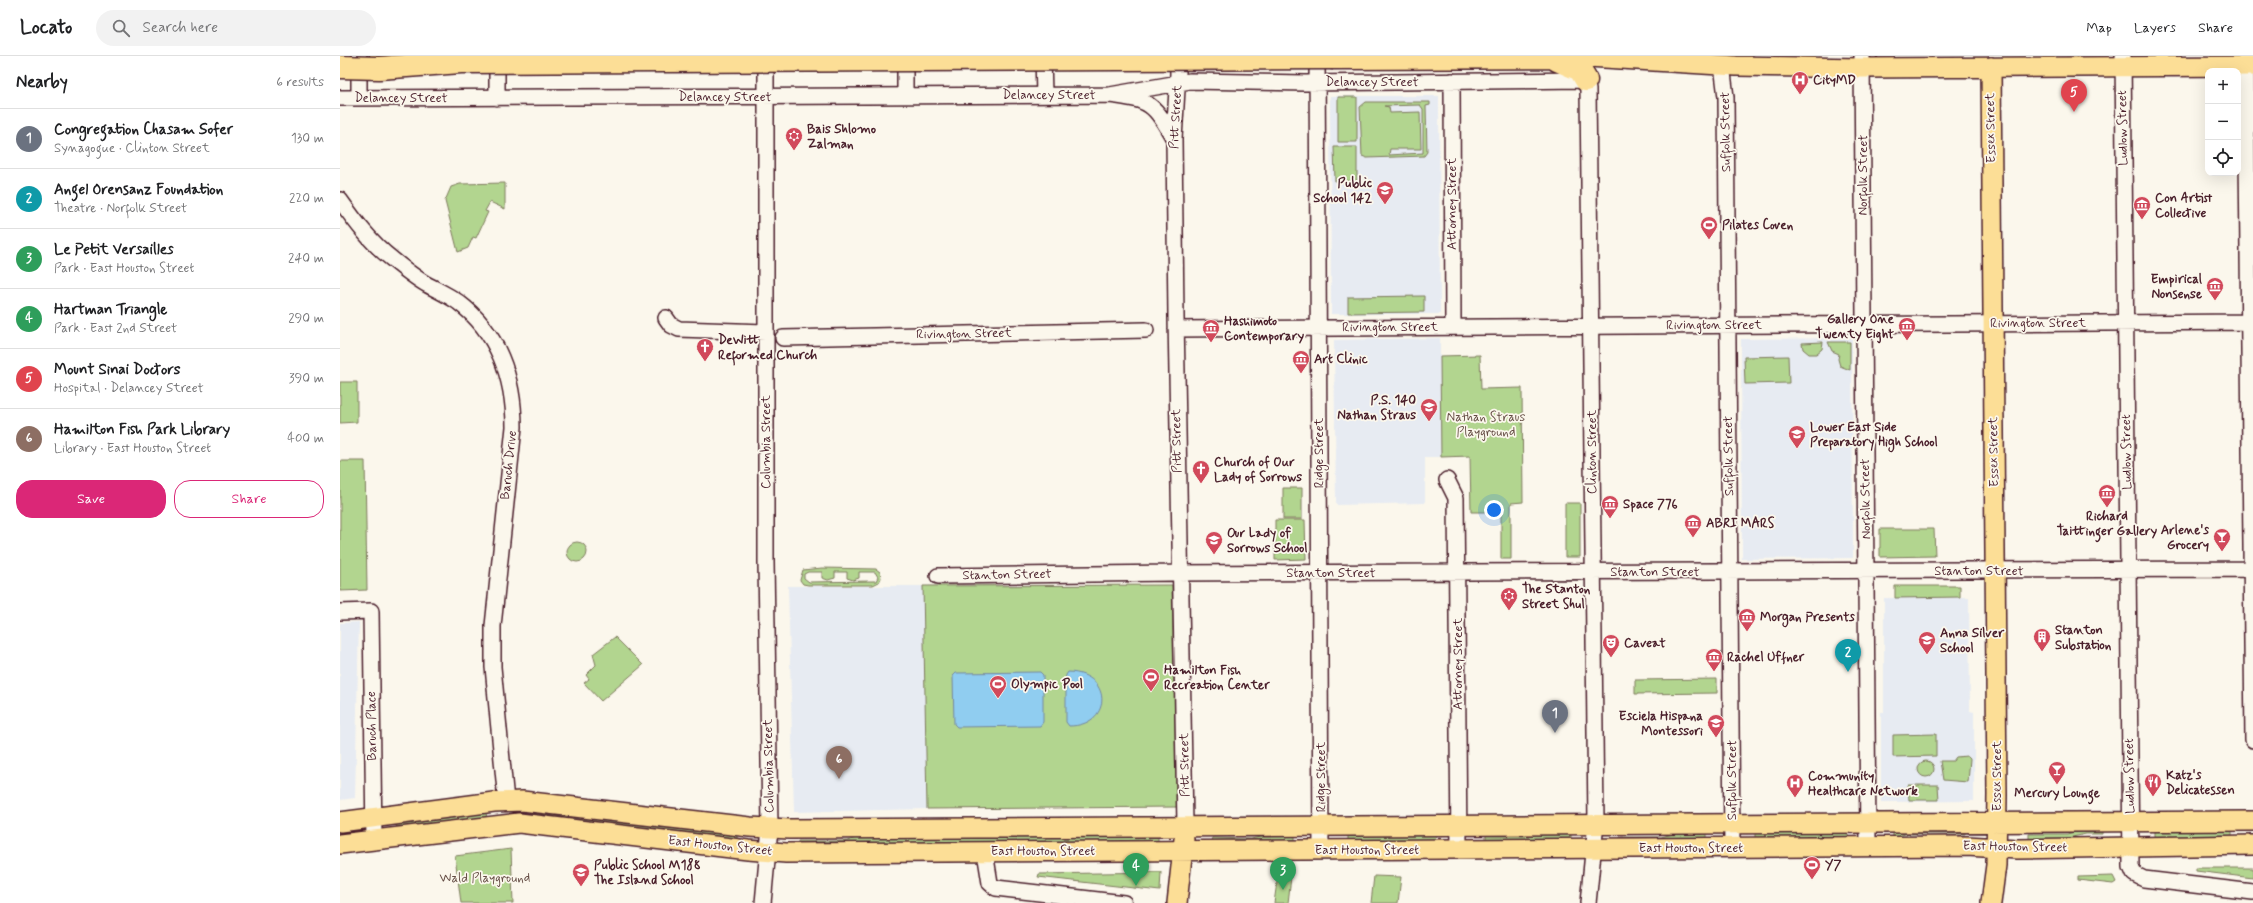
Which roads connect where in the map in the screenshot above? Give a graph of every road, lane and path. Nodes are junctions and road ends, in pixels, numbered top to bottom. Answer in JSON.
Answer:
{"nodes":[{"id":1,"x":359,"y":56,"type":"edge"},
{"id":2,"x":381,"y":56,"type":"edge"},
{"id":3,"x":497,"y":56,"type":"edge"},
{"id":4,"x":766,"y":56,"type":"edge"},
{"id":5,"x":905,"y":56,"type":"edge"},
{"id":6,"x":1043,"y":56,"type":"edge"},
{"id":7,"x":1177,"y":56,"type":"edge"},
{"id":8,"x":1325,"y":57,"type":"edge"},
{"id":9,"x":1552,"y":58,"type":"junction"},
{"id":10,"x":1588,"y":58,"type":"joint"},
{"id":11,"x":2123,"y":61,"type":"edge"},
{"id":12,"x":461,"y":62,"type":"junction"},
{"id":13,"x":1862,"y":62,"type":"edge"},
{"id":14,"x":1991,"y":62,"type":"edge"},
{"id":15,"x":2248,"y":63,"type":"edge"},
{"id":16,"x":1722,"y":65,"type":"junction"},
{"id":17,"x":340,"y":67,"type":"edge"},
{"id":18,"x":1586,"y":80,"type":"junction"},
{"id":19,"x":1452,"y":81,"type":"junction"},
{"id":20,"x":1178,"y":82,"type":"junction"},
{"id":21,"x":1317,"y":82,"type":"junction"},
{"id":22,"x":1044,"y":95,"type":"junction"},
{"id":23,"x":1110,"y":95,"type":"junction"},
{"id":24,"x":765,"y":96,"type":"junction"},
{"id":25,"x":905,"y":96,"type":"junction"},
{"id":26,"x":340,"y":98,"type":"edge"},
{"id":27,"x":359,"y":98,"type":"junction"},
{"id":28,"x":497,"y":98,"type":"junction"},
{"id":29,"x":1174,"y":139,"type":"junction"},
{"id":30,"x":340,"y":200,"type":"edge"},
{"id":31,"x":666,"y":318,"type":"dead end"},
{"id":32,"x":2250,"y":322,"type":"edge"},
{"id":33,"x":2126,"y":323,"type":"junction"},
{"id":34,"x":1864,"y":324,"type":"junction"},
{"id":35,"x":1993,"y":324,"type":"junction"},
{"id":36,"x":1591,"y":325,"type":"junction"},
{"id":37,"x":1728,"y":325,"type":"junction"},
{"id":38,"x":1453,"y":326,"type":"junction"},
{"id":39,"x":1318,"y":327,"type":"junction"},
{"id":40,"x":1176,"y":329,"type":"junction"},
{"id":41,"x":1146,"y":330,"type":"dead end"},
{"id":42,"x":765,"y":332,"type":"junction"},
{"id":43,"x":783,"y":338,"type":"dead end"},
{"id":44,"x":1448,"y":480,"type":"dead end"},
{"id":45,"x":2252,"y":569,"type":"edge"},
{"id":46,"x":1995,"y":570,"type":"junction"},
{"id":47,"x":2128,"y":570,"type":"junction"},
{"id":48,"x":1866,"y":571,"type":"junction"},
{"id":49,"x":1592,"y":572,"type":"junction"},
{"id":50,"x":1730,"y":572,"type":"junction"},
{"id":51,"x":1180,"y":573,"type":"junction"},
{"id":52,"x":1320,"y":573,"type":"junction"},
{"id":53,"x":1458,"y":573,"type":"junction"},
{"id":54,"x":938,"y":576,"type":"dead end"},
{"id":55,"x":340,"y":612,"type":"edge"},
{"id":56,"x":2253,"y":740,"type":"edge"},
{"id":57,"x":506,"y":802,"type":"junction"},
{"id":58,"x":373,"y":818,"type":"junction"},
{"id":59,"x":2253,"y":820,"type":"edge"},
{"id":60,"x":2131,"y":821,"type":"junction"},
{"id":61,"x":340,"y":822,"type":"edge"},
{"id":62,"x":1868,"y":822,"type":"junction"},
{"id":63,"x":1997,"y":822,"type":"junction"},
{"id":64,"x":1596,"y":823,"type":"junction"},
{"id":65,"x":1732,"y":823,"type":"junction"},
{"id":66,"x":1185,"y":825,"type":"junction"},
{"id":67,"x":1321,"y":825,"type":"junction"},
{"id":68,"x":1459,"y":825,"type":"junction"},
{"id":69,"x":770,"y":828,"type":"junction"},
{"id":70,"x":374,"y":840,"type":"junction"},
{"id":71,"x":340,"y":844,"type":"edge"},
{"id":72,"x":2253,"y":845,"type":"edge"},
{"id":73,"x":1868,"y":846,"type":"junction"},
{"id":74,"x":2131,"y":847,"type":"junction"},
{"id":75,"x":1594,"y":848,"type":"junction"},
{"id":76,"x":1732,"y":848,"type":"junction"},
{"id":77,"x":1996,"y":848,"type":"junction"},
{"id":78,"x":1459,"y":849,"type":"junction"},
{"id":79,"x":1183,"y":850,"type":"junction"},
{"id":80,"x":1321,"y":850,"type":"junction"},
{"id":81,"x":768,"y":852,"type":"junction"},
{"id":82,"x":985,"y":852,"type":"junction"},
{"id":83,"x":2253,"y":892,"type":"edge"},
{"id":84,"x":763,"y":903,"type":"edge"},
{"id":85,"x":1124,"y":903,"type":"edge"},
{"id":86,"x":1177,"y":903,"type":"edge"},
{"id":87,"x":1588,"y":903,"type":"edge"},
{"id":88,"x":1991,"y":903,"type":"edge"}],
"edges":[{"from":1,"to":27,"type":"street"},
{"from":2,"to":12,"type":"highway","bridge":true},
{"from":3,"to":28,"type":"street"},
{"from":4,"to":24,"type":"street","name":"Columbia Street"},
{"from":5,"to":25,"type":"street"},
{"from":6,"to":22,"type":"street"},
{"from":7,"to":20,"type":"street","name":"Pitt Street"},
{"from":8,"to":9,"type":"highway"},
{"from":8,"to":12,"type":"highway","bridge":true},
{"from":8,"to":21,"type":"street","name":"Ridge Street"},
{"from":9,"to":10,"type":"highway"},
{"from":9,"to":18,"type":"highway"},
{"from":10,"to":16,"type":"main road"},
{"from":11,"to":14,"type":"main road"},
{"from":11,"to":15,"type":"main road"},
{"from":11,"to":33,"type":"street","name":"Ludlow Street"},
{"from":12,"to":17,"type":"highway","bridge":true},
{"from":13,"to":14,"type":"main road"},
{"from":13,"to":16,"type":"main road"},
{"from":13,"to":34,"type":"street","name":"Norfolk Street"},
{"from":14,"to":35,"type":"main road","name":"Essex Street"},
{"from":15,"to":32,"type":"street"},
{"from":16,"to":37,"type":"street","name":"Suffolk Street"},
{"from":18,"to":19,"type":"street","name":"Delancey Street"},
{"from":18,"to":36,"type":"street","name":"Clinton Street"},
{"from":19,"to":21,"type":"street","name":"Delancey Street"},
{"from":19,"to":38,"type":"street","name":"Attorney Street"},
{"from":20,"to":21,"type":"street","name":"Delancey Street"},
{"from":20,"to":23,"type":"street","name":"Delancey Street"},
{"from":20,"to":29,"type":"street","name":"Pitt Street"},
{"from":21,"to":39,"type":"street","name":"Ridge Street"},
{"from":22,"to":23,"type":"street","name":"Delancey Street"},
{"from":22,"to":25,"type":"street","name":"Delancey Street"},
{"from":23,"to":29,"type":"street","name":"Delancey Street"},
{"from":24,"to":25,"type":"street","name":"Delancey Street"},
{"from":24,"to":28,"type":"street","name":"Delancey Street"},
{"from":24,"to":42,"type":"street","name":"Columbia Street"},
{"from":26,"to":27,"type":"street","name":"Delancey Street"},
{"from":27,"to":28,"type":"street","name":"Delancey Street"},
{"from":29,"to":40,"type":"street","name":"Pitt Street"},
{"from":30,"to":57,"type":"street","name":"Baruch Drive"},
{"from":31,"to":42,"type":"street"},
{"from":32,"to":33,"type":"street","name":"Rivington Street"},
{"from":32,"to":45,"type":"street"},
{"from":33,"to":35,"type":"street","name":"Rivington Street"},
{"from":33,"to":47,"type":"street","name":"Ludlow Street"},
{"from":34,"to":35,"type":"street","name":"Rivington Street"},
{"from":34,"to":37,"type":"street","name":"Rivington Street"},
{"from":34,"to":48,"type":"street","name":"Norfolk Street"},
{"from":35,"to":46,"type":"main road","name":"Essex Street"},
{"from":36,"to":37,"type":"street","name":"Rivington Street"},
{"from":36,"to":38,"type":"street","name":"Rivington Street"},
{"from":36,"to":49,"type":"street","name":"Clinton Street"},
{"from":37,"to":50,"type":"street","name":"Suffolk Street"},
{"from":38,"to":39,"type":"street","name":"Rivington Street"},
{"from":39,"to":40,"type":"street","name":"Rivington Street"},
{"from":39,"to":52,"type":"street","name":"Ridge Street"},
{"from":40,"to":51,"type":"street","name":"Pitt Street"},
{"from":41,"to":43,"type":"street","name":"Rivington Street"},
{"from":42,"to":69,"type":"street","name":"Columbia Street"},
{"from":44,"to":53,"type":"street","name":"Attorney Street"},
{"from":45,"to":47,"type":"street","name":"Stanton Street"},
{"from":45,"to":56,"type":"street"},
{"from":46,"to":47,"type":"street","name":"Stanton Street"},
{"from":46,"to":48,"type":"street","name":"Stanton Street"},
{"from":46,"to":63,"type":"main road","name":"Essex Street"},
{"from":47,"to":60,"type":"street","name":"Ludlow Street"},
{"from":48,"to":50,"type":"street","name":"Stanton Street"},
{"from":48,"to":62,"type":"street","name":"Norfolk Street"},
{"from":49,"to":50,"type":"street","name":"Stanton Street"},
{"from":49,"to":53,"type":"street","name":"Stanton Street"},
{"from":49,"to":64,"type":"street","name":"Clinton Street"},
{"from":50,"to":65,"type":"street","name":"Suffolk Street"},
{"from":51,"to":52,"type":"street","name":"Stanton Street"},
{"from":51,"to":54,"type":"street","name":"Stanton Street"},
{"from":51,"to":66,"type":"street","name":"Pitt Street"},
{"from":52,"to":53,"type":"street","name":"Stanton Street"},
{"from":52,"to":67,"type":"street","name":"Ridge Street"},
{"from":53,"to":68,"type":"street","name":"Attorney Street"},
{"from":55,"to":58,"type":"street","name":"Baruch Place"},
{"from":57,"to":58,"type":"main road","name":"East Houston Street"},
{"from":57,"to":69,"type":"main road","name":"East Houston Street"},
{"from":58,"to":61,"type":"main road","name":"East Houston Street"},
{"from":58,"to":70,"type":"street","name":"Baruch Place"},
{"from":59,"to":60,"type":"main road","name":"East Houston Street"},
{"from":60,"to":63,"type":"main road","name":"East Houston Street"},
{"from":60,"to":74,"type":"street","name":"Ludlow Street"},
{"from":62,"to":63,"type":"main road","name":"East Houston Street"},
{"from":62,"to":65,"type":"main road","name":"East Houston Street"},
{"from":62,"to":73,"type":"street","name":"Norfolk Street"},
{"from":63,"to":77,"type":"main road","name":"Essex Street"},
{"from":64,"to":65,"type":"main road","name":"East Houston Street"},
{"from":64,"to":68,"type":"main road","name":"East Houston Street"},
{"from":64,"to":75,"type":"street","name":"Clinton Street"},
{"from":65,"to":76,"type":"street","name":"Suffolk Street"},
{"from":66,"to":67,"type":"main road","name":"East Houston Street"},
{"from":66,"to":69,"type":"main road","name":"East Houston Street"},
{"from":66,"to":79,"type":"main road"},
{"from":67,"to":68,"type":"main road","name":"East Houston Street"},
{"from":67,"to":80,"type":"street","name":"Ridge Street"},
{"from":68,"to":78,"type":"street","name":"Attorney Street"},
{"from":69,"to":81,"type":"street","name":"Columbia Street"},
{"from":70,"to":71,"type":"main road","name":"East Houston Street"},
{"from":70,"to":81,"type":"main road","name":"East Houston Street"},
{"from":72,"to":74,"type":"main road","name":"East Houston Street"},
{"from":73,"to":76,"type":"main road","name":"East Houston Street"},
{"from":73,"to":77,"type":"main road","name":"East Houston Street"},
{"from":74,"to":77,"type":"main road","name":"East Houston Street"},
{"from":74,"to":83,"type":"street","name":"Ludlow Street"},
{"from":75,"to":76,"type":"main road","name":"East Houston Street"},
{"from":75,"to":78,"type":"main road","name":"East Houston Street"},
{"from":75,"to":87,"type":"street","name":"Clinton Street"},
{"from":77,"to":88,"type":"main road","name":"Essex Street"},
{"from":78,"to":80,"type":"main road","name":"East Houston Street"},
{"from":79,"to":80,"type":"main road","name":"East Houston Street"},
{"from":79,"to":82,"type":"main road","name":"East Houston Street"},
{"from":79,"to":86,"type":"main road"},
{"from":81,"to":82,"type":"main road","name":"East Houston Street"},
{"from":81,"to":84,"type":"street","name":"Columbia Street"},
{"from":82,"to":85,"type":"street"}]}
